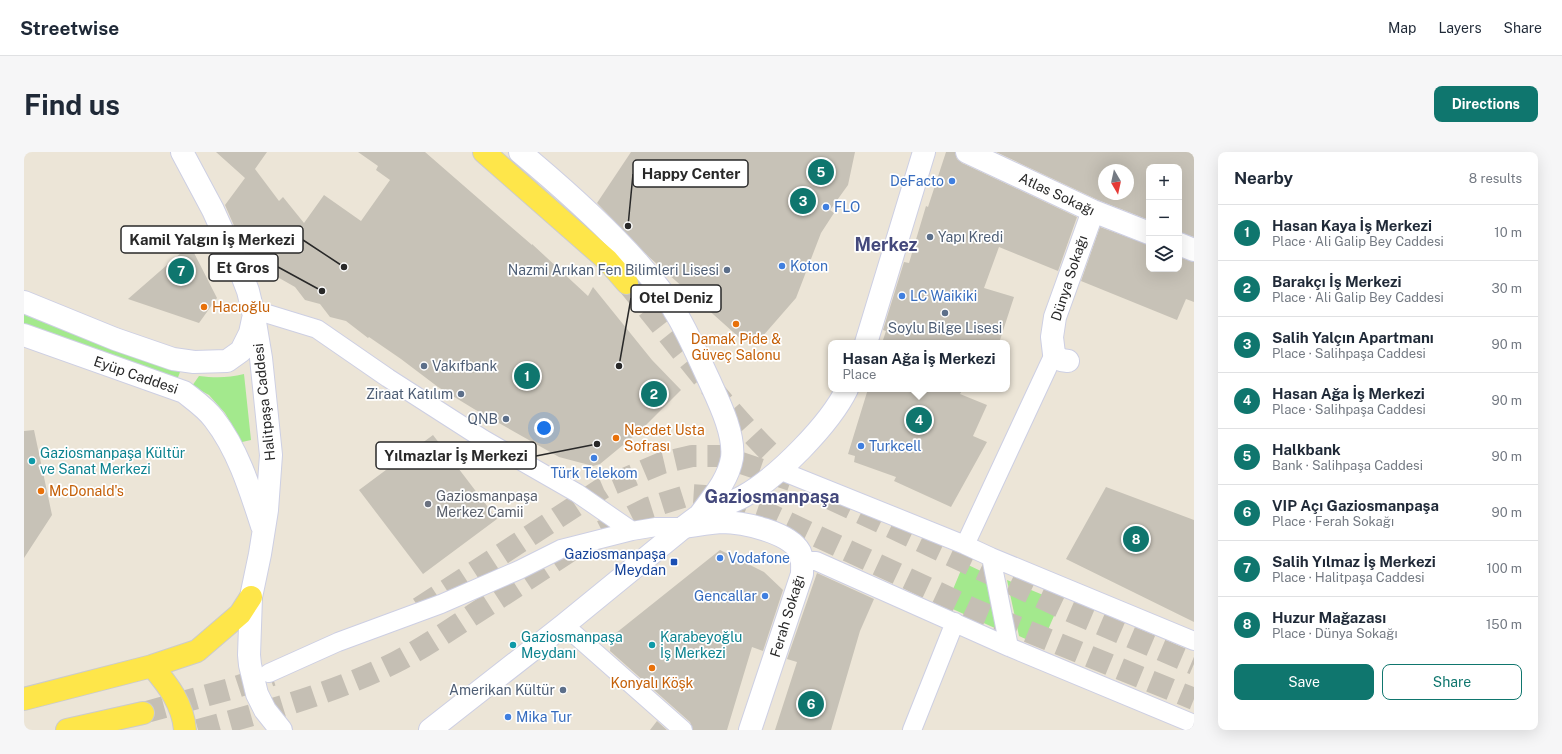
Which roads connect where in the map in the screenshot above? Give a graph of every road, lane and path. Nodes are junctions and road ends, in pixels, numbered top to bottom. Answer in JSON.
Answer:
{"nodes":[{"id":1,"x":182,"y":152,"type":"edge"},
{"id":2,"x":484,"y":152,"type":"edge"},
{"id":3,"x":924,"y":152,"type":"edge"},
{"id":4,"x":967,"y":152,"type":"edge"},
{"id":5,"x":526,"y":154,"type":"edge"},
{"id":6,"x":1093,"y":211,"type":"junction"},
{"id":7,"x":1146,"y":232,"type":"edge"},
{"id":8,"x":1182,"y":245,"type":"edge"},
{"id":9,"x":1194,"y":250,"type":"edge"},
{"id":10,"x":627,"y":283,"type":"tunnel mouth"},
{"id":11,"x":24,"y":302,"type":"edge"},
{"id":12,"x":261,"y":315,"type":"junction"},
{"id":13,"x":24,"y":335,"type":"edge"},
{"id":14,"x":867,"y":340,"type":"edge"},
{"id":15,"x":1061,"y":358,"type":"joint"},
{"id":16,"x":846,"y":392,"type":"edge"},
{"id":17,"x":779,"y":470,"type":"junction"},
{"id":18,"x":692,"y":521,"type":"junction"},
{"id":19,"x":632,"y":530,"type":"junction"},
{"id":20,"x":264,"y":531,"type":"junction"},
{"id":21,"x":965,"y":545,"type":"junction"},
{"id":22,"x":991,"y":557,"type":"junction"},
{"id":23,"x":802,"y":561,"type":"junction"},
{"id":24,"x":251,"y":597,"type":"junction"},
{"id":25,"x":955,"y":622,"type":"junction"},
{"id":26,"x":564,"y":624,"type":"junction"},
{"id":27,"x":1194,"y":641,"type":"edge"},
{"id":28,"x":1009,"y":647,"type":"junction"},
{"id":29,"x":152,"y":666,"type":"junction"},
{"id":30,"x":269,"y":673,"type":"tunnel mouth"},
{"id":31,"x":24,"y":699,"type":"edge"},
{"id":32,"x":143,"y":713,"type":"tunnel mouth"},
{"id":33,"x":1192,"y":721,"type":"edge"},
{"id":34,"x":67,"y":730,"type":"edge"},
{"id":35,"x":185,"y":730,"type":"edge"},
{"id":36,"x":281,"y":730,"type":"edge"},
{"id":37,"x":430,"y":730,"type":"edge"},
{"id":38,"x":683,"y":730,"type":"edge"},
{"id":39,"x":750,"y":730,"type":"edge"},
{"id":40,"x":912,"y":730,"type":"edge"}],
"edges":[{"from":1,"to":12,"type":"main road","name":"Halitpaşa Caddesi"},
{"from":2,"to":10,"type":"main road"},
{"from":3,"to":14,"type":"main road"},
{"from":4,"to":6,"type":"main road","name":"Atlas Sokağı"},
{"from":5,"to":18,"type":"main road"},
{"from":6,"to":7,"type":"main road","name":"Atlas Sokağı"},
{"from":6,"to":15,"type":"main road","name":"Dünya Sokağı"},
{"from":8,"to":9,"type":"main road"},
{"from":11,"to":12,"type":"main road","name":"Eyüp Caddesi"},
{"from":12,"to":19,"type":"street"},
{"from":12,"to":20,"type":"main road","name":"Halitpaşa Caddesi"},
{"from":13,"to":20,"type":"main road","name":"Eyüp Caddesi"},
{"from":15,"to":21,"type":"street"},
{"from":16,"to":17,"type":"main road"},
{"from":17,"to":18,"type":"main road"},
{"from":17,"to":21,"type":"street"},
{"from":18,"to":19,"type":"street"},
{"from":18,"to":23,"type":"main road","name":"Ferah Sokağı"},
{"from":18,"to":26,"type":"main road"},
{"from":19,"to":30,"type":"street"},
{"from":20,"to":24,"type":"main road","name":"Halitpaşa Caddesi"},
{"from":21,"to":22,"type":"street"},
{"from":22,"to":27,"type":"street"},
{"from":22,"to":28,"type":"street"},
{"from":23,"to":25,"type":"street"},
{"from":23,"to":39,"type":"main road","name":"Ferah Sokağı"},
{"from":24,"to":29,"type":"main road"},
{"from":24,"to":36,"type":"main road","name":"Halitpaşa Caddesi"},
{"from":25,"to":28,"type":"street"},
{"from":25,"to":40,"type":"street"},
{"from":26,"to":37,"type":"main road"},
{"from":26,"to":38,"type":"street"},
{"from":28,"to":33,"type":"street"},
{"from":29,"to":31,"type":"main road"},
{"from":29,"to":35,"type":"main road"},
{"from":32,"to":34,"type":"main road"}]}
